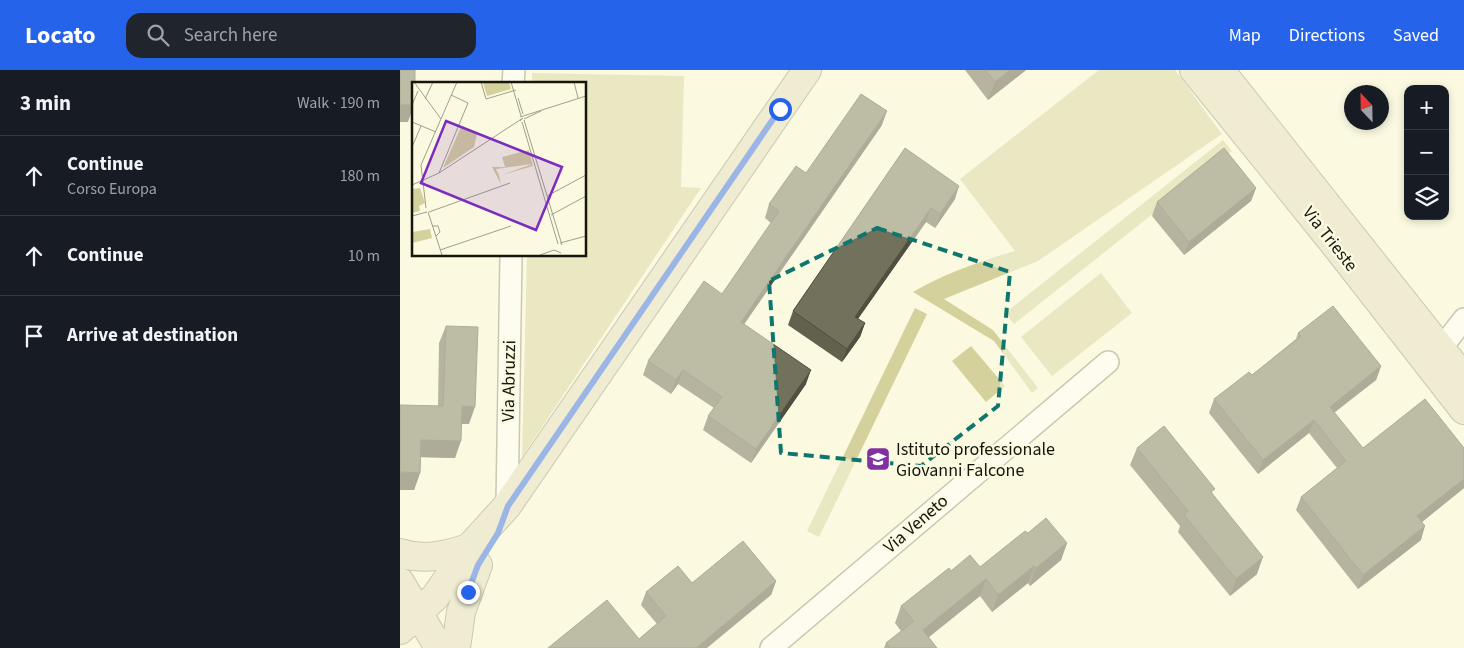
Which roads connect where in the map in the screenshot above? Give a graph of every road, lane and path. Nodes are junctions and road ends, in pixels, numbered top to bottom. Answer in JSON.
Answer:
{"nodes":[{"id":1,"x":807,"y":70,"type":"edge"},
{"id":2,"x":1194,"y":70,"type":"edge"},
{"id":3,"x":1220,"y":70,"type":"edge"},
{"id":4,"x":511,"y":256,"type":"edge"},
{"id":5,"x":1464,"y":319,"type":"edge"},
{"id":6,"x":1434,"y":356,"type":"junction"},
{"id":7,"x":1108,"y":362,"type":"dead end"},
{"id":8,"x":1464,"y":378,"type":"edge"},
{"id":9,"x":1464,"y":410,"type":"edge"},
{"id":10,"x":508,"y":506,"type":"junction"},
{"id":11,"x":400,"y":553,"type":"edge"},
{"id":12,"x":474,"y":556,"type":"junction"},
{"id":13,"x":400,"y":582,"type":"edge"},
{"id":14,"x":414,"y":632,"type":"edge"},
{"id":15,"x":456,"y":648,"type":"edge"},
{"id":16,"x":771,"y":648,"type":"edge"}],
"edges":[{"from":1,"to":10,"type":"street"},
{"from":2,"to":6,"type":"street","name":"Via Trieste"},
{"from":3,"to":6,"type":"street","name":"Via Trieste"},
{"from":4,"to":10,"type":"street","name":"Via Abruzzi"},
{"from":5,"to":6,"type":"street"},
{"from":6,"to":8,"type":"street","name":"Via Trieste"},
{"from":6,"to":9,"type":"street","name":"Via Trieste"},
{"from":7,"to":16,"type":"street","name":"Via Veneto"},
{"from":10,"to":12,"type":"street"},
{"from":11,"to":12,"type":"street"},
{"from":12,"to":14,"type":"street"},
{"from":12,"to":15,"type":"street"},
{"from":13,"to":14,"type":"street"}]}
